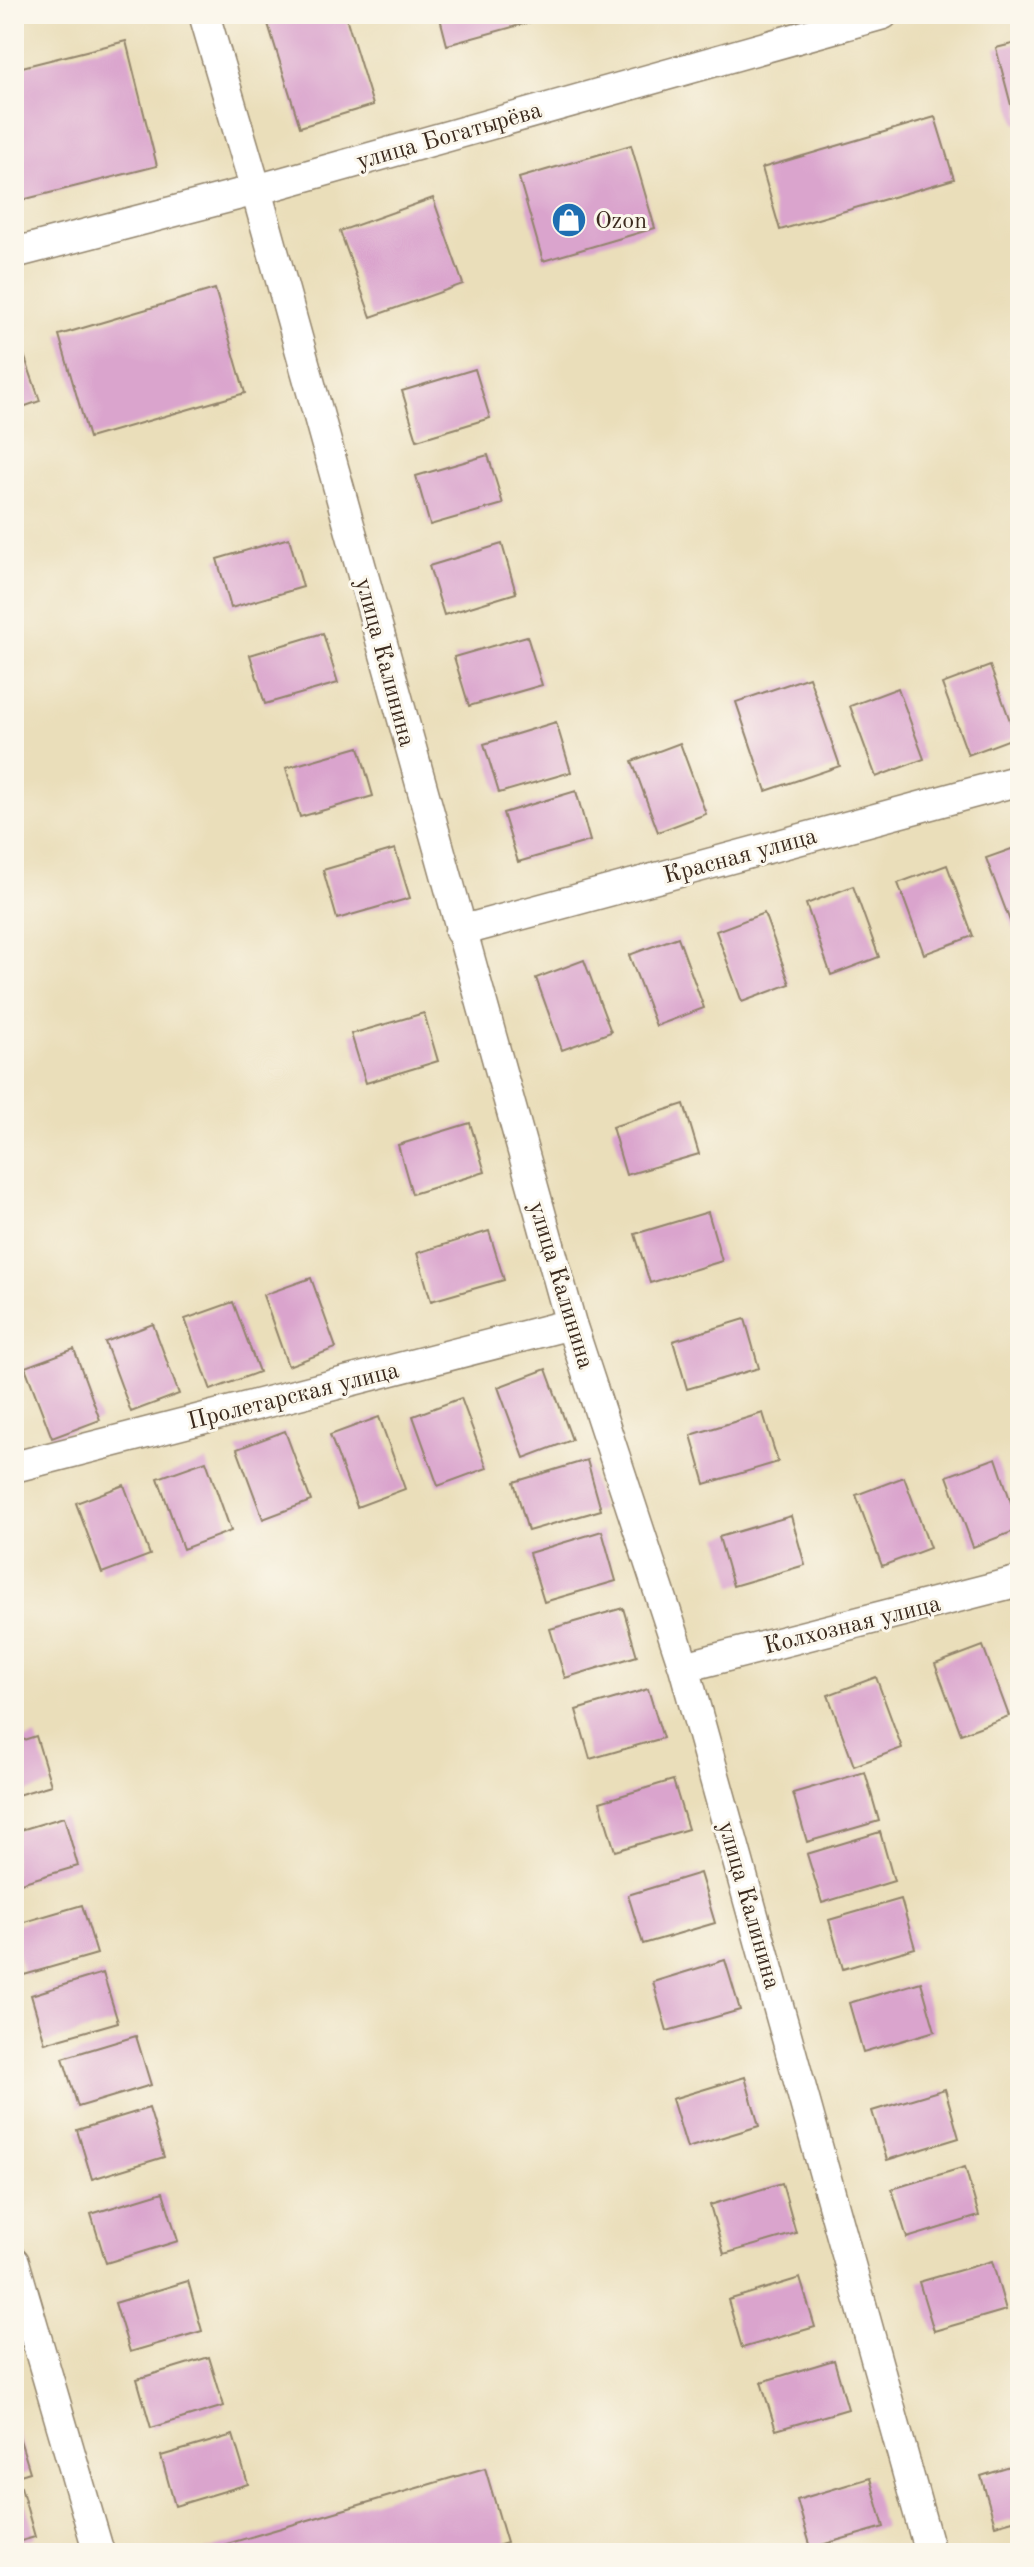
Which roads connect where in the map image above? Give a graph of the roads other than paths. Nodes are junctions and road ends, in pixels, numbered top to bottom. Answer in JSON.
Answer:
{"nodes":[{"id":1,"x":204,"y":14,"type":"edge"},
{"id":2,"x":883,"y":14,"type":"edge"},
{"id":3,"x":256,"y":190,"type":"junction"},
{"id":4,"x":14,"y":253,"type":"edge"},
{"id":5,"x":1020,"y":780,"type":"edge"},
{"id":6,"x":460,"y":931,"type":"junction"},
{"id":7,"x":571,"y":1324,"type":"junction"},
{"id":8,"x":14,"y":1467,"type":"edge"},
{"id":9,"x":1020,"y":1581,"type":"edge"},
{"id":10,"x":684,"y":1667,"type":"junction"},
{"id":11,"x":14,"y":2262,"type":"edge"},
{"id":12,"x":99,"y":2553,"type":"edge"},
{"id":13,"x":930,"y":2553,"type":"edge"}],
"edges":[{"from":1,"to":3,"type":"street","name":"улица Калинина"},
{"from":2,"to":3,"type":"street","name":"улица Богатырёва"},
{"from":3,"to":4,"type":"street","name":"улица Богатырёва"},
{"from":3,"to":6,"type":"street","name":"улица Калинина"},
{"from":5,"to":6,"type":"street","name":"Красная улица"},
{"from":6,"to":7,"type":"street","name":"улица Калинина"},
{"from":7,"to":8,"type":"street","name":"Пролетарская улица"},
{"from":7,"to":10,"type":"street","name":"улица Калинина"},
{"from":9,"to":10,"type":"street","name":"Колхозная улица"},
{"from":10,"to":13,"type":"street","name":"улица Калинина"},
{"from":11,"to":12,"type":"street"}]}
